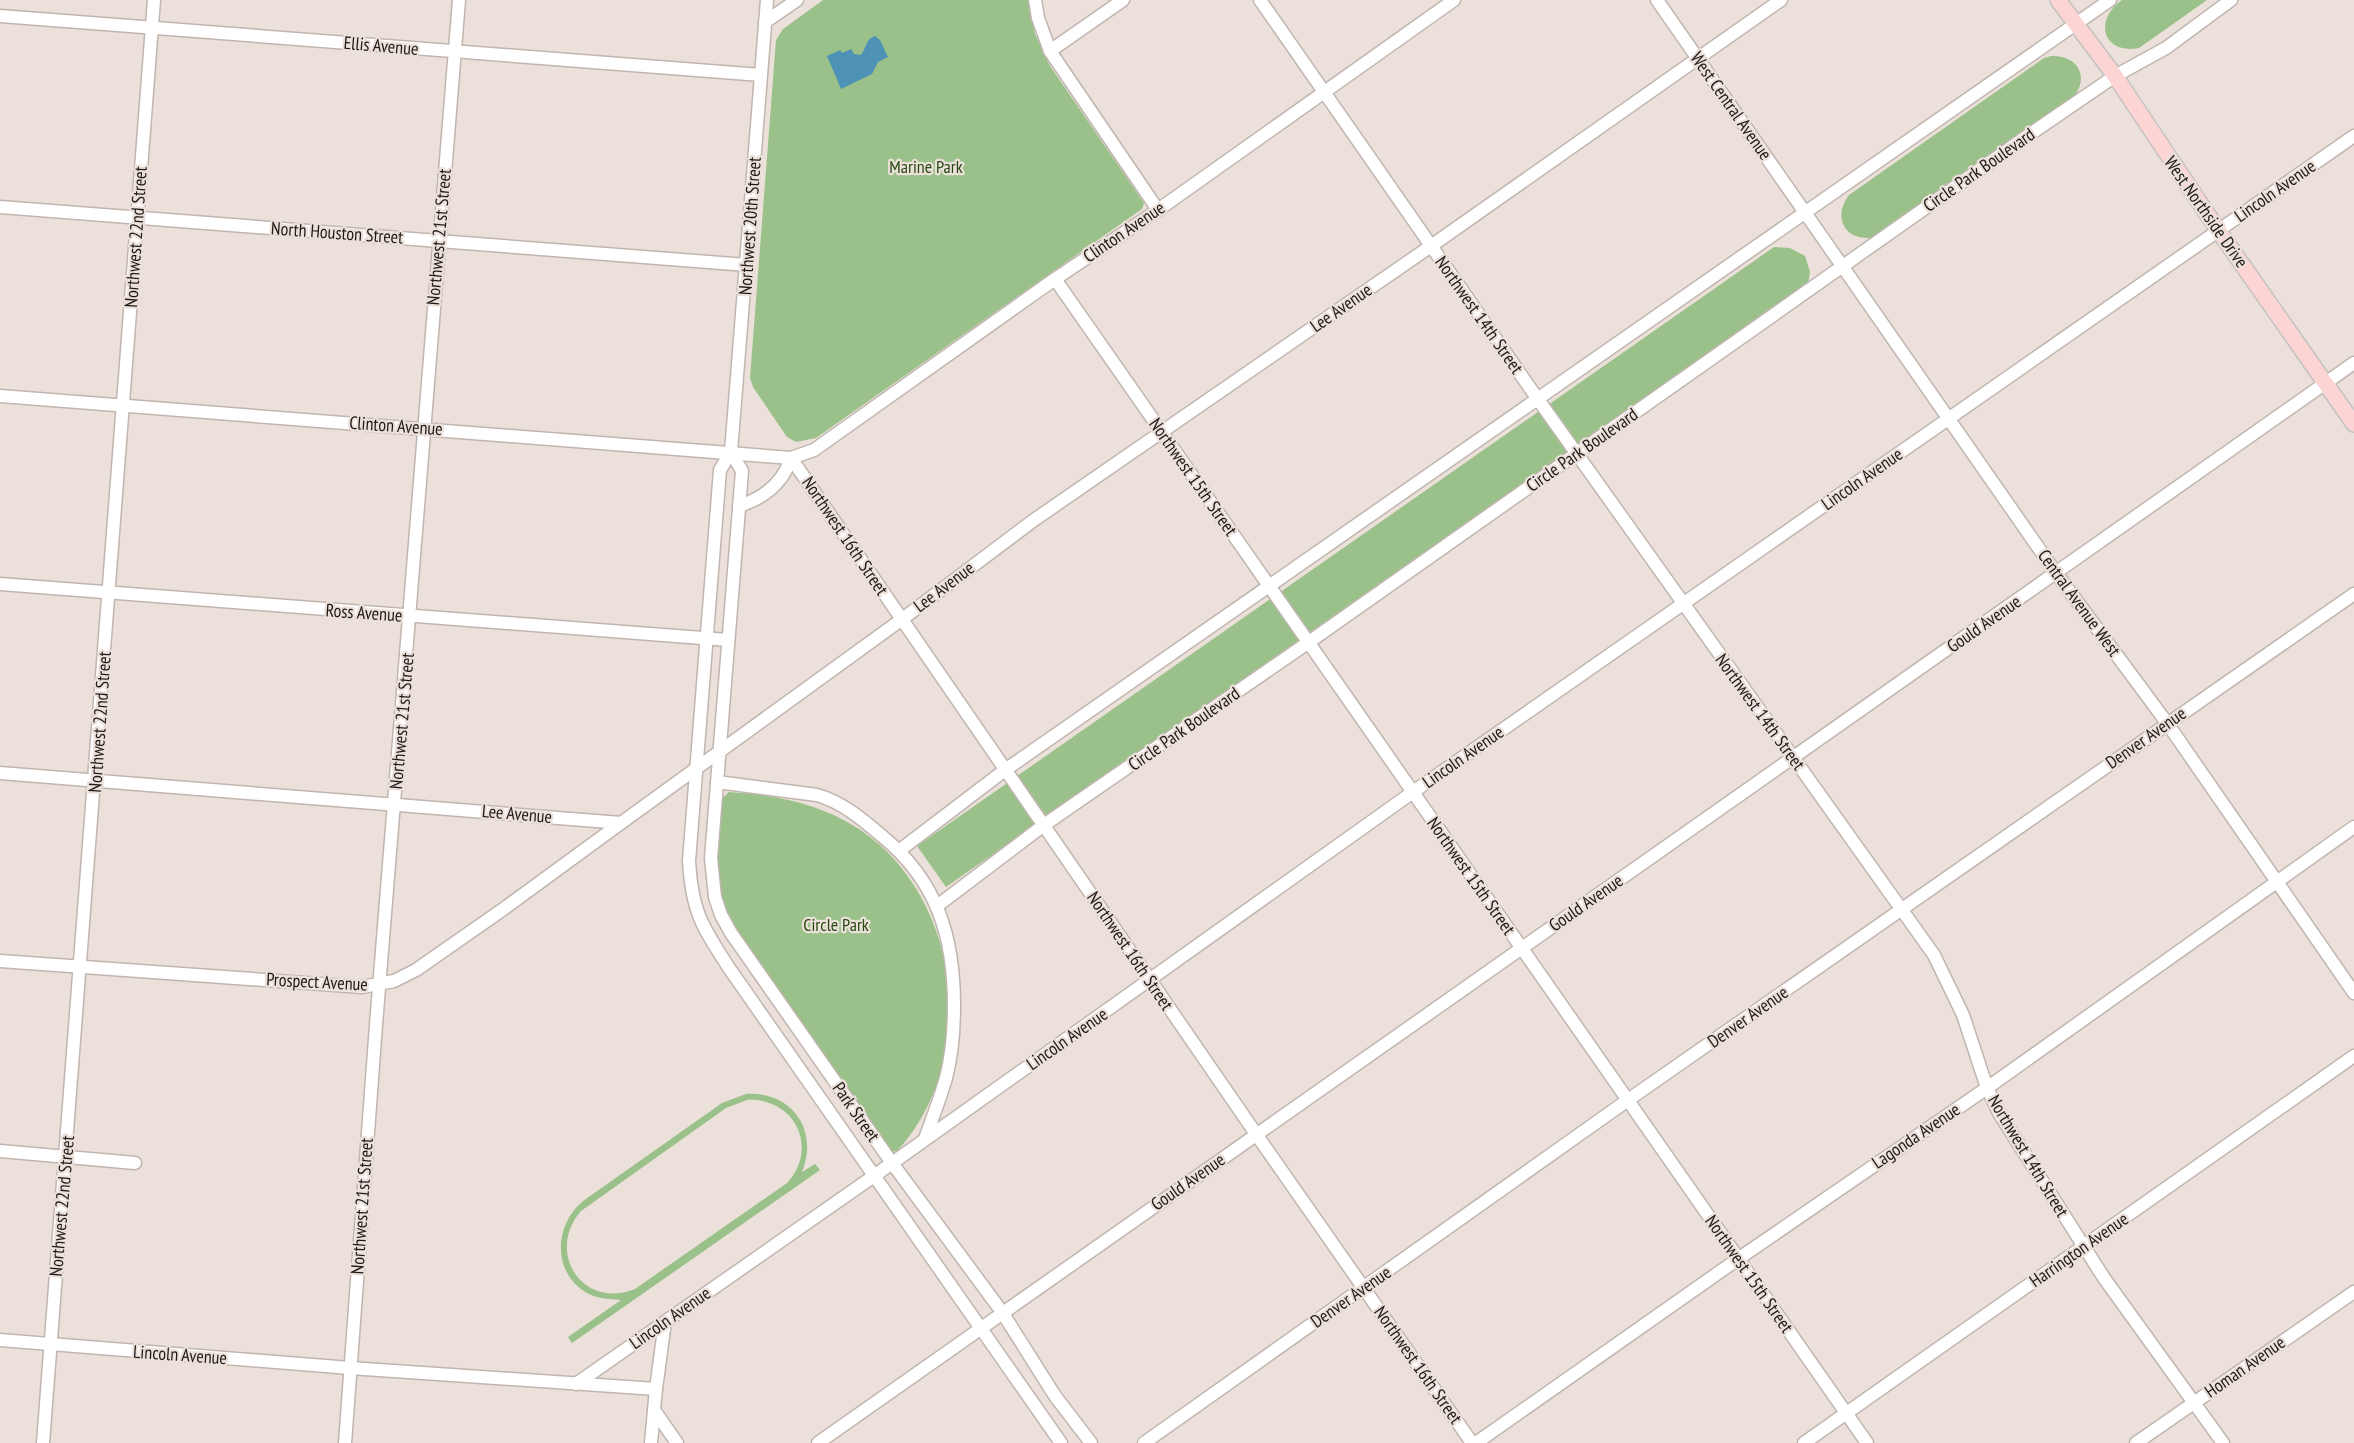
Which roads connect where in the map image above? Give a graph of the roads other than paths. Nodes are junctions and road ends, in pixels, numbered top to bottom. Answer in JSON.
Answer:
{"nodes":[{"id":1,"x":154,"y":0,"type":"edge"},
{"id":2,"x":459,"y":0,"type":"edge"},
{"id":3,"x":767,"y":0,"type":"edge"},
{"id":4,"x":797,"y":0,"type":"edge"},
{"id":5,"x":1035,"y":0,"type":"edge"},
{"id":6,"x":1123,"y":0,"type":"edge"},
{"id":7,"x":1260,"y":0,"type":"edge"},
{"id":8,"x":1454,"y":0,"type":"edge"},
{"id":9,"x":1657,"y":0,"type":"edge"},
{"id":10,"x":1781,"y":0,"type":"edge"},
{"id":11,"x":2058,"y":0,"type":"edge"},
{"id":12,"x":2110,"y":0,"type":"edge"},
{"id":13,"x":2231,"y":0,"type":"edge"},
{"id":14,"x":0,"y":16,"type":"edge"},
{"id":15,"x":765,"y":21,"type":"junction"},
{"id":16,"x":2075,"y":24,"type":"junction"},
{"id":17,"x":152,"y":28,"type":"junction"},
{"id":18,"x":1050,"y":51,"type":"junction"},
{"id":19,"x":455,"y":52,"type":"junction"},
{"id":20,"x":1697,"y":58,"type":"junction"},
{"id":21,"x":761,"y":75,"type":"junction"},
{"id":22,"x":2115,"y":76,"type":"junction"},
{"id":23,"x":1323,"y":91,"type":"junction"},
{"id":24,"x":2354,"y":136,"type":"edge"},
{"id":25,"x":0,"y":207,"type":"edge"},
{"id":26,"x":1158,"y":210,"type":"junction"},
{"id":27,"x":1805,"y":213,"type":"junction"},
{"id":28,"x":138,"y":218,"type":"junction"},
{"id":29,"x":2218,"y":230,"type":"junction"},
{"id":30,"x":439,"y":240,"type":"junction"},
{"id":31,"x":1431,"y":246,"type":"junction"},
{"id":32,"x":747,"y":265,"type":"junction"},
{"id":33,"x":1843,"y":266,"type":"junction"},
{"id":34,"x":1055,"y":279,"type":"junction"},
{"id":35,"x":2354,"y":363,"type":"edge"},
{"id":36,"x":2325,"y":383,"type":"junction"},
{"id":37,"x":0,"y":396,"type":"edge"},
{"id":38,"x":1537,"y":398,"type":"junction"},
{"id":39,"x":123,"y":406,"type":"junction"},
{"id":40,"x":1948,"y":418,"type":"junction"},
{"id":41,"x":2354,"y":424,"type":"edge"},
{"id":42,"x":424,"y":429,"type":"junction"},
{"id":43,"x":1162,"y":432,"type":"junction"},
{"id":44,"x":731,"y":452,"type":"junction"},
{"id":45,"x":1577,"y":454,"type":"junction"},
{"id":46,"x":791,"y":458,"type":"junction"},
{"id":47,"x":739,"y":506,"type":"junction"},
{"id":48,"x":2056,"y":573,"type":"junction"},
{"id":49,"x":0,"y":584,"type":"edge"},
{"id":50,"x":1269,"y":585,"type":"junction"},
{"id":51,"x":109,"y":593,"type":"junction"},
{"id":52,"x":2354,"y":594,"type":"edge"},
{"id":53,"x":1683,"y":605,"type":"junction"},
{"id":54,"x":410,"y":616,"type":"junction"},
{"id":55,"x":901,"y":620,"type":"junction"},
{"id":56,"x":707,"y":639,"type":"junction"},
{"id":57,"x":728,"y":640,"type":"junction"},
{"id":58,"x":1309,"y":642,"type":"junction"},
{"id":59,"x":2167,"y":723,"type":"junction"},
{"id":60,"x":720,"y":749,"type":"junction"},
{"id":61,"x":1793,"y":758,"type":"junction"},
{"id":62,"x":696,"y":770,"type":"junction"},
{"id":63,"x":1005,"y":770,"type":"junction"},
{"id":64,"x":0,"y":773,"type":"edge"},
{"id":65,"x":96,"y":780,"type":"junction"},
{"id":66,"x":717,"y":782,"type":"junction"},
{"id":67,"x":1413,"y":792,"type":"junction"},
{"id":68,"x":395,"y":804,"type":"junction"},
{"id":69,"x":621,"y":823,"type":"junction"},
{"id":70,"x":1044,"y":825,"type":"junction"},
{"id":71,"x":2354,"y":826,"type":"edge"},
{"id":72,"x":900,"y":850,"type":"junction"},
{"id":73,"x":2276,"y":882,"type":"junction"},
{"id":74,"x":937,"y":906,"type":"junction"},
{"id":75,"x":1902,"y":910,"type":"junction"},
{"id":76,"x":1522,"y":948,"type":"junction"},
{"id":77,"x":0,"y":961,"type":"edge"},
{"id":78,"x":81,"y":966,"type":"junction"},
{"id":79,"x":1150,"y":981,"type":"junction"},
{"id":80,"x":380,"y":984,"type":"junction"},
{"id":81,"x":2354,"y":993,"type":"edge"},
{"id":82,"x":2354,"y":1056,"type":"edge"},
{"id":83,"x":1988,"y":1088,"type":"junction"},
{"id":84,"x":1628,"y":1100,"type":"junction"},
{"id":85,"x":1256,"y":1134,"type":"junction"},
{"id":86,"x":925,"y":1139,"type":"junction"},
{"id":87,"x":0,"y":1151,"type":"edge"},
{"id":88,"x":66,"y":1156,"type":"junction"},
{"id":89,"x":135,"y":1163,"type":"dead end"},
{"id":90,"x":892,"y":1164,"type":"junction"},
{"id":91,"x":874,"y":1176,"type":"junction"},
{"id":92,"x":2084,"y":1246,"type":"junction"},
{"id":93,"x":1738,"y":1259,"type":"junction"},
{"id":94,"x":1365,"y":1288,"type":"junction"},
{"id":95,"x":2354,"y":1292,"type":"edge"},
{"id":96,"x":1002,"y":1312,"type":"junction"},
{"id":97,"x":665,"y":1322,"type":"junction"},
{"id":98,"x":981,"y":1327,"type":"junction"},
{"id":99,"x":0,"y":1340,"type":"edge"},
{"id":100,"x":51,"y":1344,"type":"junction"},
{"id":101,"x":350,"y":1368,"type":"junction"},
{"id":102,"x":576,"y":1384,"type":"junction"},
{"id":103,"x":656,"y":1389,"type":"junction"},
{"id":104,"x":2194,"y":1403,"type":"junction"},
{"id":105,"x":654,"y":1410,"type":"junction"},
{"id":106,"x":1846,"y":1413,"type":"junction"},
{"id":107,"x":43,"y":1443,"type":"edge"},
{"id":108,"x":345,"y":1443,"type":"edge"},
{"id":109,"x":651,"y":1443,"type":"edge"},
{"id":110,"x":677,"y":1443,"type":"edge"},
{"id":111,"x":818,"y":1443,"type":"edge"},
{"id":112,"x":1061,"y":1443,"type":"edge"},
{"id":113,"x":1090,"y":1443,"type":"edge"},
{"id":114,"x":1144,"y":1443,"type":"edge"},
{"id":115,"x":1472,"y":1443,"type":"edge"},
{"id":116,"x":1476,"y":1443,"type":"edge"},
{"id":117,"x":1804,"y":1443,"type":"edge"},
{"id":118,"x":1867,"y":1443,"type":"edge"},
{"id":119,"x":2136,"y":1443,"type":"edge"},
{"id":120,"x":2223,"y":1443,"type":"edge"}],
"edges":[{"from":1,"to":17,"type":"street","name":"Northwest 22nd Street"},
{"from":2,"to":19,"type":"street","name":"Northwest 21st Street"},
{"from":3,"to":15,"type":"street","name":"Northwest 20th Street"},
{"from":4,"to":15,"type":"street"},
{"from":5,"to":18,"type":"street"},
{"from":6,"to":18,"type":"street"},
{"from":7,"to":23,"type":"street","name":"Northwest 14th Street"},
{"from":8,"to":23,"type":"street","name":"Clinton Avenue"},
{"from":9,"to":20,"type":"street","name":"West Central Avenue"},
{"from":10,"to":20,"type":"street","name":"Lee Avenue"},
{"from":11,"to":16,"type":"main road","name":"West Northside Drive"},
{"from":12,"to":16,"type":"street"},
{"from":13,"to":22,"type":"street","name":"Circle Park Boulevard"},
{"from":14,"to":17,"type":"street","name":"Ellis Avenue"},
{"from":15,"to":21,"type":"street","name":"Northwest 20th Street"},
{"from":16,"to":22,"type":"main road","name":"West Northside Drive"},
{"from":16,"to":27,"type":"street"},
{"from":17,"to":19,"type":"street","name":"Ellis Avenue"},
{"from":17,"to":28,"type":"street","name":"Northwest 22nd Street"},
{"from":18,"to":26,"type":"street"},
{"from":19,"to":21,"type":"street","name":"Ellis Avenue"},
{"from":19,"to":30,"type":"street","name":"Northwest 21st Street"},
{"from":20,"to":27,"type":"street","name":"West Central Avenue"},
{"from":20,"to":31,"type":"street","name":"Lee Avenue"},
{"from":21,"to":32,"type":"street","name":"Northwest 20th Street"},
{"from":22,"to":29,"type":"main road","name":"West Northside Drive"},
{"from":22,"to":33,"type":"street","name":"Circle Park Boulevard"},
{"from":23,"to":26,"type":"street","name":"Clinton Avenue"},
{"from":23,"to":31,"type":"street","name":"Northwest 14th Street"},
{"from":24,"to":29,"type":"street","name":"Lincoln Avenue"},
{"from":25,"to":28,"type":"street","name":"North Houston Street"},
{"from":26,"to":34,"type":"street","name":"Clinton Avenue"},
{"from":27,"to":33,"type":"street","name":"Central Avenue West"},
{"from":27,"to":38,"type":"street"},
{"from":28,"to":30,"type":"street","name":"North Houston Street"},
{"from":28,"to":39,"type":"street","name":"Northwest 22nd Street"},
{"from":29,"to":36,"type":"main road","name":"West Northside Drive"},
{"from":29,"to":40,"type":"street","name":"Lincoln Avenue"},
{"from":30,"to":32,"type":"street","name":"North Houston Street"},
{"from":30,"to":42,"type":"street","name":"Northwest 21st Street"},
{"from":31,"to":38,"type":"street","name":"Northwest 14th Street"},
{"from":31,"to":43,"type":"street","name":"Lee Avenue"},
{"from":32,"to":44,"type":"street","name":"Northwest 20th Street"},
{"from":33,"to":40,"type":"street","name":"Central Avenue West"},
{"from":33,"to":45,"type":"street","name":"Circle Park Boulevard"},
{"from":34,"to":43,"type":"street","name":"Northwest 15th Street"},
{"from":34,"to":46,"type":"street","name":"Clinton Avenue"},
{"from":35,"to":36,"type":"street","name":"Gould Avenue"},
{"from":36,"to":41,"type":"main road","name":"West Northside Drive"},
{"from":36,"to":48,"type":"street","name":"Gould Avenue"},
{"from":37,"to":39,"type":"street","name":"Clinton Avenue"},
{"from":38,"to":45,"type":"street","name":"Northwest 14th Street"},
{"from":38,"to":50,"type":"street"},
{"from":39,"to":42,"type":"street","name":"Clinton Avenue"},
{"from":39,"to":51,"type":"street","name":"Northwest 22nd Street"},
{"from":40,"to":48,"type":"street","name":"Central Avenue West"},
{"from":40,"to":53,"type":"street","name":"Lincoln Avenue"},
{"from":42,"to":44,"type":"street","name":"Clinton Avenue"},
{"from":42,"to":54,"type":"street","name":"Northwest 21st Street"},
{"from":43,"to":50,"type":"street","name":"Northwest 15th Street"},
{"from":43,"to":55,"type":"street","name":"Lee Avenue"},
{"from":44,"to":46,"type":"street","name":"Clinton Avenue"},
{"from":44,"to":47,"type":"street","name":"Northwest 20th Street"},
{"from":44,"to":56,"type":"street","name":"Northwest 20th Street"},
{"from":45,"to":53,"type":"street","name":"Northwest 14th Street"},
{"from":45,"to":58,"type":"street","name":"Circle Park Boulevard"},
{"from":46,"to":47,"type":"street"},
{"from":46,"to":55,"type":"street","name":"Northwest 16th Street"},
{"from":47,"to":57,"type":"street","name":"Northwest 20th Street"},
{"from":48,"to":59,"type":"street","name":"Central Avenue West"},
{"from":48,"to":61,"type":"street","name":"Gould Avenue"},
{"from":49,"to":51,"type":"street","name":"Ross Avenue"},
{"from":50,"to":58,"type":"street","name":"Northwest 15th Street"},
{"from":50,"to":63,"type":"street"},
{"from":51,"to":54,"type":"street","name":"Ross Avenue"},
{"from":51,"to":65,"type":"street","name":"Northwest 22nd Street"},
{"from":52,"to":59,"type":"street","name":"Denver Avenue"},
{"from":53,"to":61,"type":"street","name":"Northwest 14th Street"},
{"from":53,"to":67,"type":"street","name":"Lincoln Avenue"},
{"from":54,"to":56,"type":"street","name":"Ross Avenue"},
{"from":54,"to":68,"type":"street","name":"Northwest 21st Street"},
{"from":55,"to":60,"type":"street","name":"Lee Avenue"},
{"from":55,"to":63,"type":"street","name":"Northwest 16th Street"},
{"from":56,"to":57,"type":"street","name":"Ross Avenue"},
{"from":56,"to":62,"type":"street","name":"Northwest 20th Street"},
{"from":57,"to":60,"type":"street","name":"Northwest 20th Street"},
{"from":58,"to":67,"type":"street","name":"Northwest 15th Street"},
{"from":58,"to":70,"type":"street","name":"Circle Park Boulevard"},
{"from":59,"to":73,"type":"street","name":"Central Avenue West"},
{"from":59,"to":75,"type":"street","name":"Denver Avenue"},
{"from":60,"to":62,"type":"street","name":"Lee Avenue"},
{"from":60,"to":66,"type":"street","name":"Park Street"},
{"from":61,"to":75,"type":"street","name":"Northwest 14th Street"},
{"from":61,"to":76,"type":"street","name":"Gould Avenue"},
{"from":62,"to":69,"type":"street","name":"Lee Avenue"},
{"from":62,"to":91,"type":"street","name":"Park Street"},
{"from":63,"to":70,"type":"street","name":"Northwest 16th Street"},
{"from":63,"to":72,"type":"street"},
{"from":64,"to":65,"type":"street","name":"Lee Avenue"},
{"from":65,"to":68,"type":"street","name":"Lee Avenue"},
{"from":65,"to":78,"type":"street","name":"Northwest 22nd Street"},
{"from":66,"to":72,"type":"street"},
{"from":66,"to":90,"type":"street","name":"Park Street"},
{"from":67,"to":76,"type":"street","name":"Northwest 15th Street"},
{"from":67,"to":79,"type":"street","name":"Lincoln Avenue"},
{"from":68,"to":69,"type":"street","name":"Lee Avenue"},
{"from":68,"to":80,"type":"street","name":"Northwest 21st Street"},
{"from":69,"to":80,"type":"street","name":"Prospect Avenue"},
{"from":70,"to":74,"type":"street","name":"Circle Park Boulevard"},
{"from":70,"to":79,"type":"street","name":"Northwest 16th Street"},
{"from":71,"to":73,"type":"street","name":"Lagonda Avenue"},
{"from":72,"to":74,"type":"street"},
{"from":73,"to":81,"type":"street","name":"Central Avenue West"},
{"from":73,"to":83,"type":"street","name":"Lagonda Avenue"},
{"from":74,"to":86,"type":"street"},
{"from":75,"to":83,"type":"street","name":"Northwest 14th Street"},
{"from":75,"to":84,"type":"street","name":"Denver Avenue"},
{"from":76,"to":84,"type":"street","name":"Northwest 15th Street"},
{"from":76,"to":85,"type":"street","name":"Gould Avenue"},
{"from":77,"to":78,"type":"street","name":"Prospect Avenue"},
{"from":78,"to":80,"type":"street","name":"Prospect Avenue"},
{"from":78,"to":88,"type":"street","name":"Northwest 22nd Street"},
{"from":79,"to":85,"type":"street","name":"Northwest 16th Street"},
{"from":79,"to":86,"type":"street","name":"Lincoln Avenue"},
{"from":80,"to":101,"type":"street","name":"Northwest 21st Street"},
{"from":82,"to":92,"type":"street","name":"Harrington Avenue"},
{"from":83,"to":92,"type":"street","name":"Northwest 14th Street"},
{"from":83,"to":93,"type":"street","name":"Lagonda Avenue"},
{"from":84,"to":93,"type":"street","name":"Northwest 15th Street"},
{"from":84,"to":94,"type":"street","name":"Denver Avenue"},
{"from":85,"to":94,"type":"street","name":"Northwest 16th Street"},
{"from":85,"to":96,"type":"street","name":"Gould Avenue"},
{"from":86,"to":90,"type":"street","name":"Lincoln Avenue"},
{"from":87,"to":88,"type":"street"},
{"from":88,"to":89,"type":"street"},
{"from":88,"to":100,"type":"street","name":"Northwest 22nd Street"},
{"from":90,"to":91,"type":"street","name":"Lincoln Avenue"},
{"from":90,"to":96,"type":"street","name":"Park Street"},
{"from":91,"to":97,"type":"street","name":"Lincoln Avenue"},
{"from":91,"to":98,"type":"street","name":"Park Street"},
{"from":92,"to":104,"type":"street","name":"Northwest 14th Street"},
{"from":92,"to":106,"type":"street","name":"Harrington Avenue"},
{"from":93,"to":106,"type":"street","name":"Northwest 15th Street"},
{"from":93,"to":116,"type":"street","name":"Lagonda Avenue"},
{"from":94,"to":114,"type":"street","name":"Denver Avenue"},
{"from":94,"to":115,"type":"street","name":"Northwest 16th Street"},
{"from":95,"to":104,"type":"street","name":"Homan Avenue"},
{"from":96,"to":98,"type":"street","name":"Gould Avenue"},
{"from":96,"to":113,"type":"street","name":"Park Street"},
{"from":97,"to":102,"type":"street","name":"Lincoln Avenue"},
{"from":97,"to":103,"type":"street"},
{"from":98,"to":111,"type":"street","name":"Gould Avenue"},
{"from":98,"to":112,"type":"street","name":"Park Street"},
{"from":99,"to":100,"type":"street","name":"Lincoln Avenue"},
{"from":100,"to":101,"type":"street","name":"Lincoln Avenue"},
{"from":100,"to":107,"type":"street","name":"Northwest 22nd Street"},
{"from":101,"to":102,"type":"street","name":"Lincoln Avenue"},
{"from":101,"to":108,"type":"street","name":"Northwest 21st Street"},
{"from":102,"to":103,"type":"street","name":"Lincoln Avenue"},
{"from":103,"to":105,"type":"street"},
{"from":104,"to":119,"type":"street","name":"Homan Avenue"},
{"from":104,"to":120,"type":"street","name":"Northwest 14th Street"},
{"from":105,"to":109,"type":"street"},
{"from":105,"to":110,"type":"street"},
{"from":106,"to":117,"type":"street","name":"Harrington Avenue"},
{"from":106,"to":118,"type":"street","name":"Northwest 15th Street"}]}
